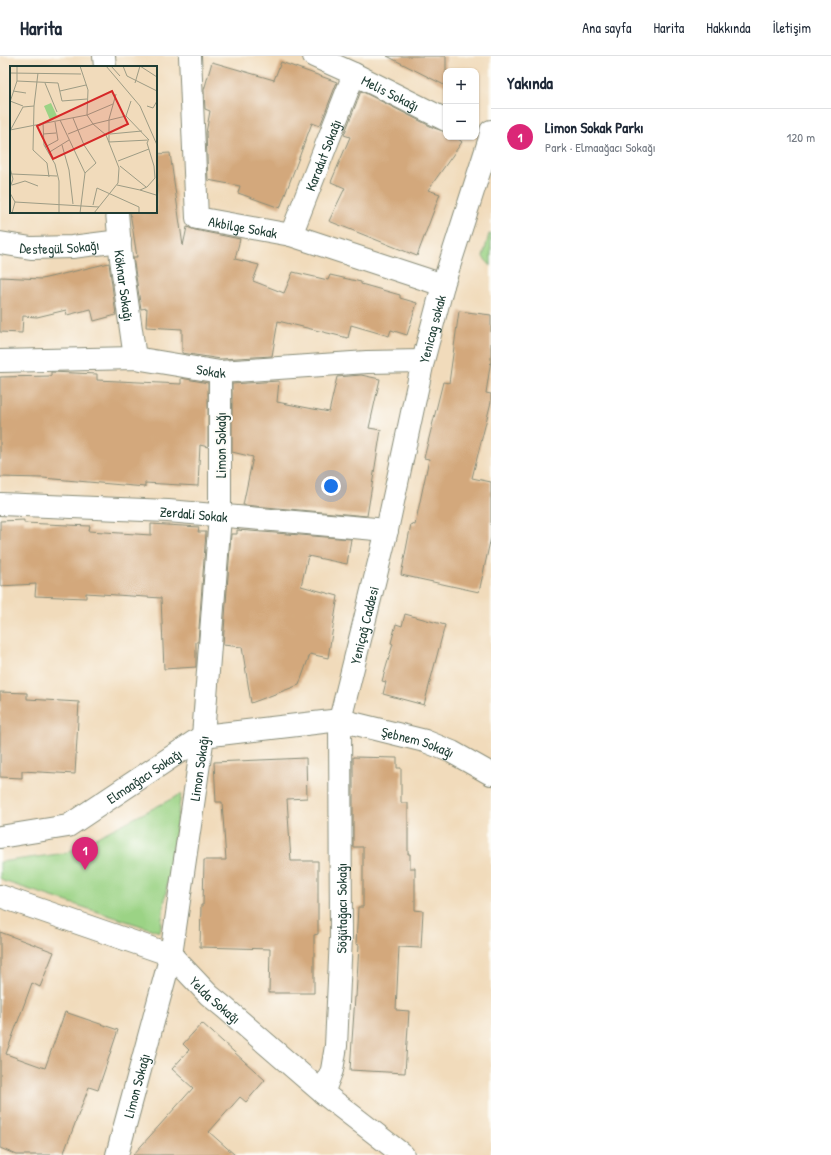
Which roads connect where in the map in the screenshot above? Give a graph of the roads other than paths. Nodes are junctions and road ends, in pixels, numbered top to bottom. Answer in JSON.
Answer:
{"nodes":[{"id":1,"x":104,"y":56,"type":"edge"},
{"id":2,"x":190,"y":56,"type":"edge"},
{"id":3,"x":314,"y":56,"type":"edge"},
{"id":4,"x":105,"y":66,"type":"edge"},
{"id":5,"x":354,"y":74,"type":"junction"},
{"id":6,"x":443,"y":118,"type":"edge"},
{"id":7,"x":485,"y":136,"type":"edge"},
{"id":8,"x":117,"y":213,"type":"edge"},
{"id":9,"x":291,"y":235,"type":"junction"},
{"id":10,"x":120,"y":242,"type":"junction"},
{"id":11,"x":0,"y":243,"type":"edge"},
{"id":12,"x":442,"y":285,"type":"junction"},
{"id":13,"x":135,"y":358,"type":"junction"},
{"id":14,"x":0,"y":361,"type":"edge"},
{"id":15,"x":423,"y":361,"type":"junction"},
{"id":16,"x":220,"y":372,"type":"junction"},
{"id":17,"x":0,"y":504,"type":"edge"},
{"id":18,"x":220,"y":516,"type":"junction"},
{"id":19,"x":387,"y":530,"type":"junction"},
{"id":20,"x":340,"y":720,"type":"junction"},
{"id":21,"x":203,"y":736,"type":"junction"},
{"id":22,"x":491,"y":774,"type":"edge"},
{"id":23,"x":0,"y":838,"type":"edge"},
{"id":24,"x":0,"y":896,"type":"edge"},
{"id":25,"x":171,"y":955,"type":"junction"},
{"id":26,"x":324,"y":1093,"type":"junction"},
{"id":27,"x":117,"y":1155,"type":"edge"},
{"id":28,"x":403,"y":1155,"type":"edge"}],
"edges":[{"from":1,"to":4,"type":"street"},
{"from":2,"to":9,"type":"street","name":"Akbilge Sokak"},
{"from":3,"to":5,"type":"street","name":"Melis Sokağı"},
{"from":5,"to":6,"type":"street","name":"Melis Sokağı"},
{"from":5,"to":9,"type":"street","name":"Karadut Sokağı"},
{"from":7,"to":12,"type":"street","name":"Yenicag sokak"},
{"from":8,"to":10,"type":"street","name":"Köknar Sokağı"},
{"from":9,"to":12,"type":"street","name":"Akbilge Sokak"},
{"from":10,"to":11,"type":"street","name":"Destegül Sokağı"},
{"from":10,"to":13,"type":"street","name":"Köknar Sokağı"},
{"from":12,"to":15,"type":"street","name":"Yenicag sokak"},
{"from":13,"to":14,"type":"street","name":"Sokak"},
{"from":13,"to":16,"type":"street","name":"Sokak"},
{"from":15,"to":16,"type":"street","name":"Sokak"},
{"from":15,"to":19,"type":"street","name":"Yenicag sokak"},
{"from":16,"to":18,"type":"street","name":"Limon Sokağı"},
{"from":17,"to":18,"type":"street","name":"Zerdali Sokak"},
{"from":18,"to":19,"type":"street","name":"Zerdali Sokak"},
{"from":18,"to":21,"type":"street","name":"Limon Sokağı"},
{"from":19,"to":20,"type":"street","name":"Yeniçağ Caddesi"},
{"from":20,"to":21,"type":"street","name":"Elmaağacı Sokağı"},
{"from":20,"to":22,"type":"street","name":"Şebnem Sokağı"},
{"from":20,"to":26,"type":"street","name":"Söğütağacı Sokağı"},
{"from":21,"to":23,"type":"street","name":"Elmaağacı Sokağı"},
{"from":21,"to":25,"type":"street","name":"Limon Sokağı"},
{"from":24,"to":25,"type":"street","name":"Yelda Sokağı"},
{"from":25,"to":26,"type":"street","name":"Yelda Sokağı"},
{"from":25,"to":27,"type":"street","name":"Limon Sokağı"},
{"from":26,"to":28,"type":"street","name":"Yelda Sokağı"}]}
